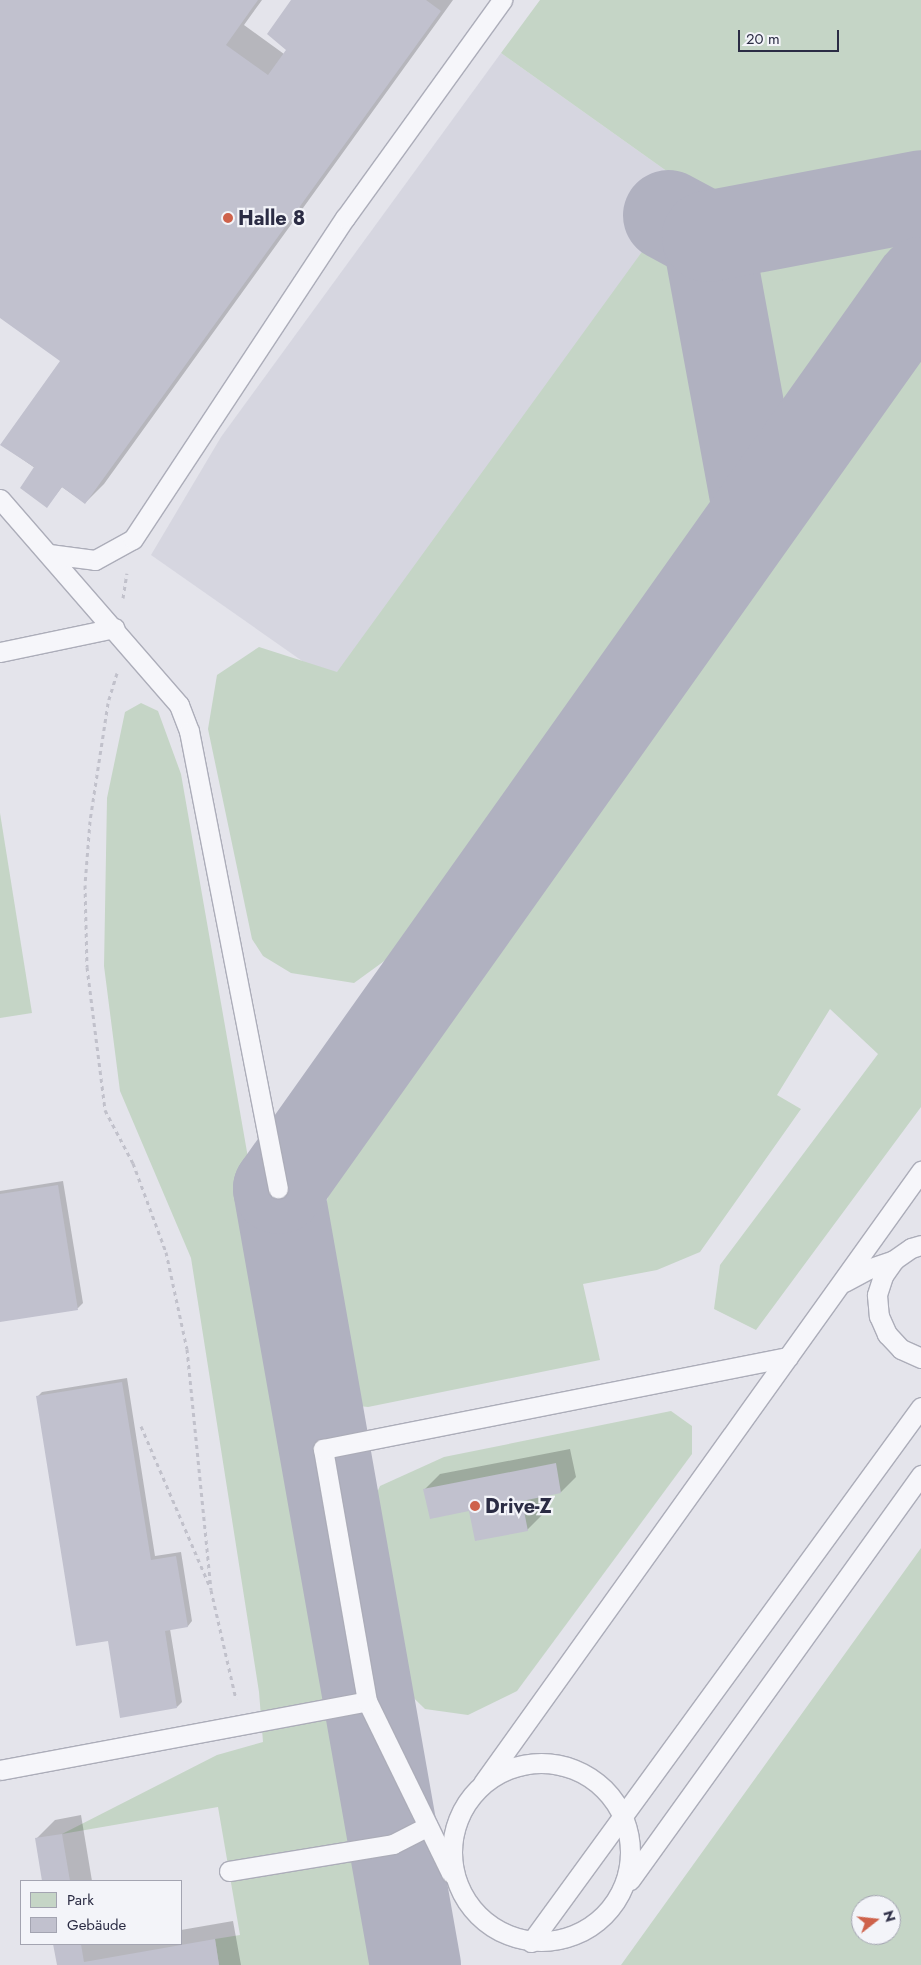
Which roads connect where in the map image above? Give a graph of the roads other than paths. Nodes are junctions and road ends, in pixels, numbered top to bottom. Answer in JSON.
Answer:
{"nodes":[{"id":1,"x":502,"y":0,"type":"edge"},
{"id":2,"x":0,"y":498,"type":"edge"},
{"id":3,"x":49,"y":554,"type":"junction"},
{"id":4,"x":120,"y":635,"type":"junction"},
{"id":5,"x":0,"y":652,"type":"edge"},
{"id":6,"x":921,"y":1171,"type":"edge"},
{"id":7,"x":278,"y":1188,"type":"dead end"},
{"id":8,"x":921,"y":1197,"type":"edge"},
{"id":9,"x":893,"y":1210,"type":"junction"},
{"id":10,"x":921,"y":1245,"type":"edge"},
{"id":11,"x":894,"y":1260,"type":"junction"},
{"id":12,"x":839,"y":1286,"type":"junction"},
{"id":13,"x":788,"y":1356,"type":"junction"},
{"id":14,"x":921,"y":1358,"type":"edge"},
{"id":15,"x":921,"y":1407,"type":"edge"},
{"id":16,"x":921,"y":1475,"type":"edge"},
{"id":17,"x":367,"y":1701,"type":"junction"},
{"id":18,"x":0,"y":1770,"type":"edge"},
{"id":19,"x":483,"y":1783,"type":"junction"},
{"id":20,"x":622,"y":1816,"type":"junction"},
{"id":21,"x":428,"y":1826,"type":"junction"},
{"id":22,"x":229,"y":1870,"type":"dead end"},
{"id":23,"x":623,"y":1889,"type":"junction"},
{"id":24,"x":461,"y":1894,"type":"junction"},
{"id":25,"x":530,"y":1942,"type":"junction"}],
"edges":[{"from":1,"to":3,"type":"lane"},
{"from":2,"to":3,"type":"lane"},
{"from":3,"to":4,"type":"lane"},
{"from":4,"to":5,"type":"lane"},
{"from":4,"to":7,"type":"lane"},
{"from":6,"to":9,"type":"lane"},
{"from":8,"to":9,"type":"lane"},
{"from":9,"to":12,"type":"lane"},
{"from":10,"to":11,"type":"lane"},
{"from":11,"to":12,"type":"lane"},
{"from":11,"to":14,"type":"lane"},
{"from":12,"to":13,"type":"lane"},
{"from":13,"to":17,"type":"lane"},
{"from":13,"to":19,"type":"lane"},
{"from":15,"to":20,"type":"lane"},
{"from":16,"to":23,"type":"lane"},
{"from":17,"to":18,"type":"lane"},
{"from":17,"to":21,"type":"lane"},
{"from":19,"to":20,"type":"lane"},
{"from":19,"to":24,"type":"lane"},
{"from":20,"to":23,"type":"lane"},
{"from":20,"to":25,"type":"lane"},
{"from":21,"to":22,"type":"lane"},
{"from":21,"to":24,"type":"lane"},
{"from":23,"to":25,"type":"lane"},
{"from":24,"to":25,"type":"lane"}]}
